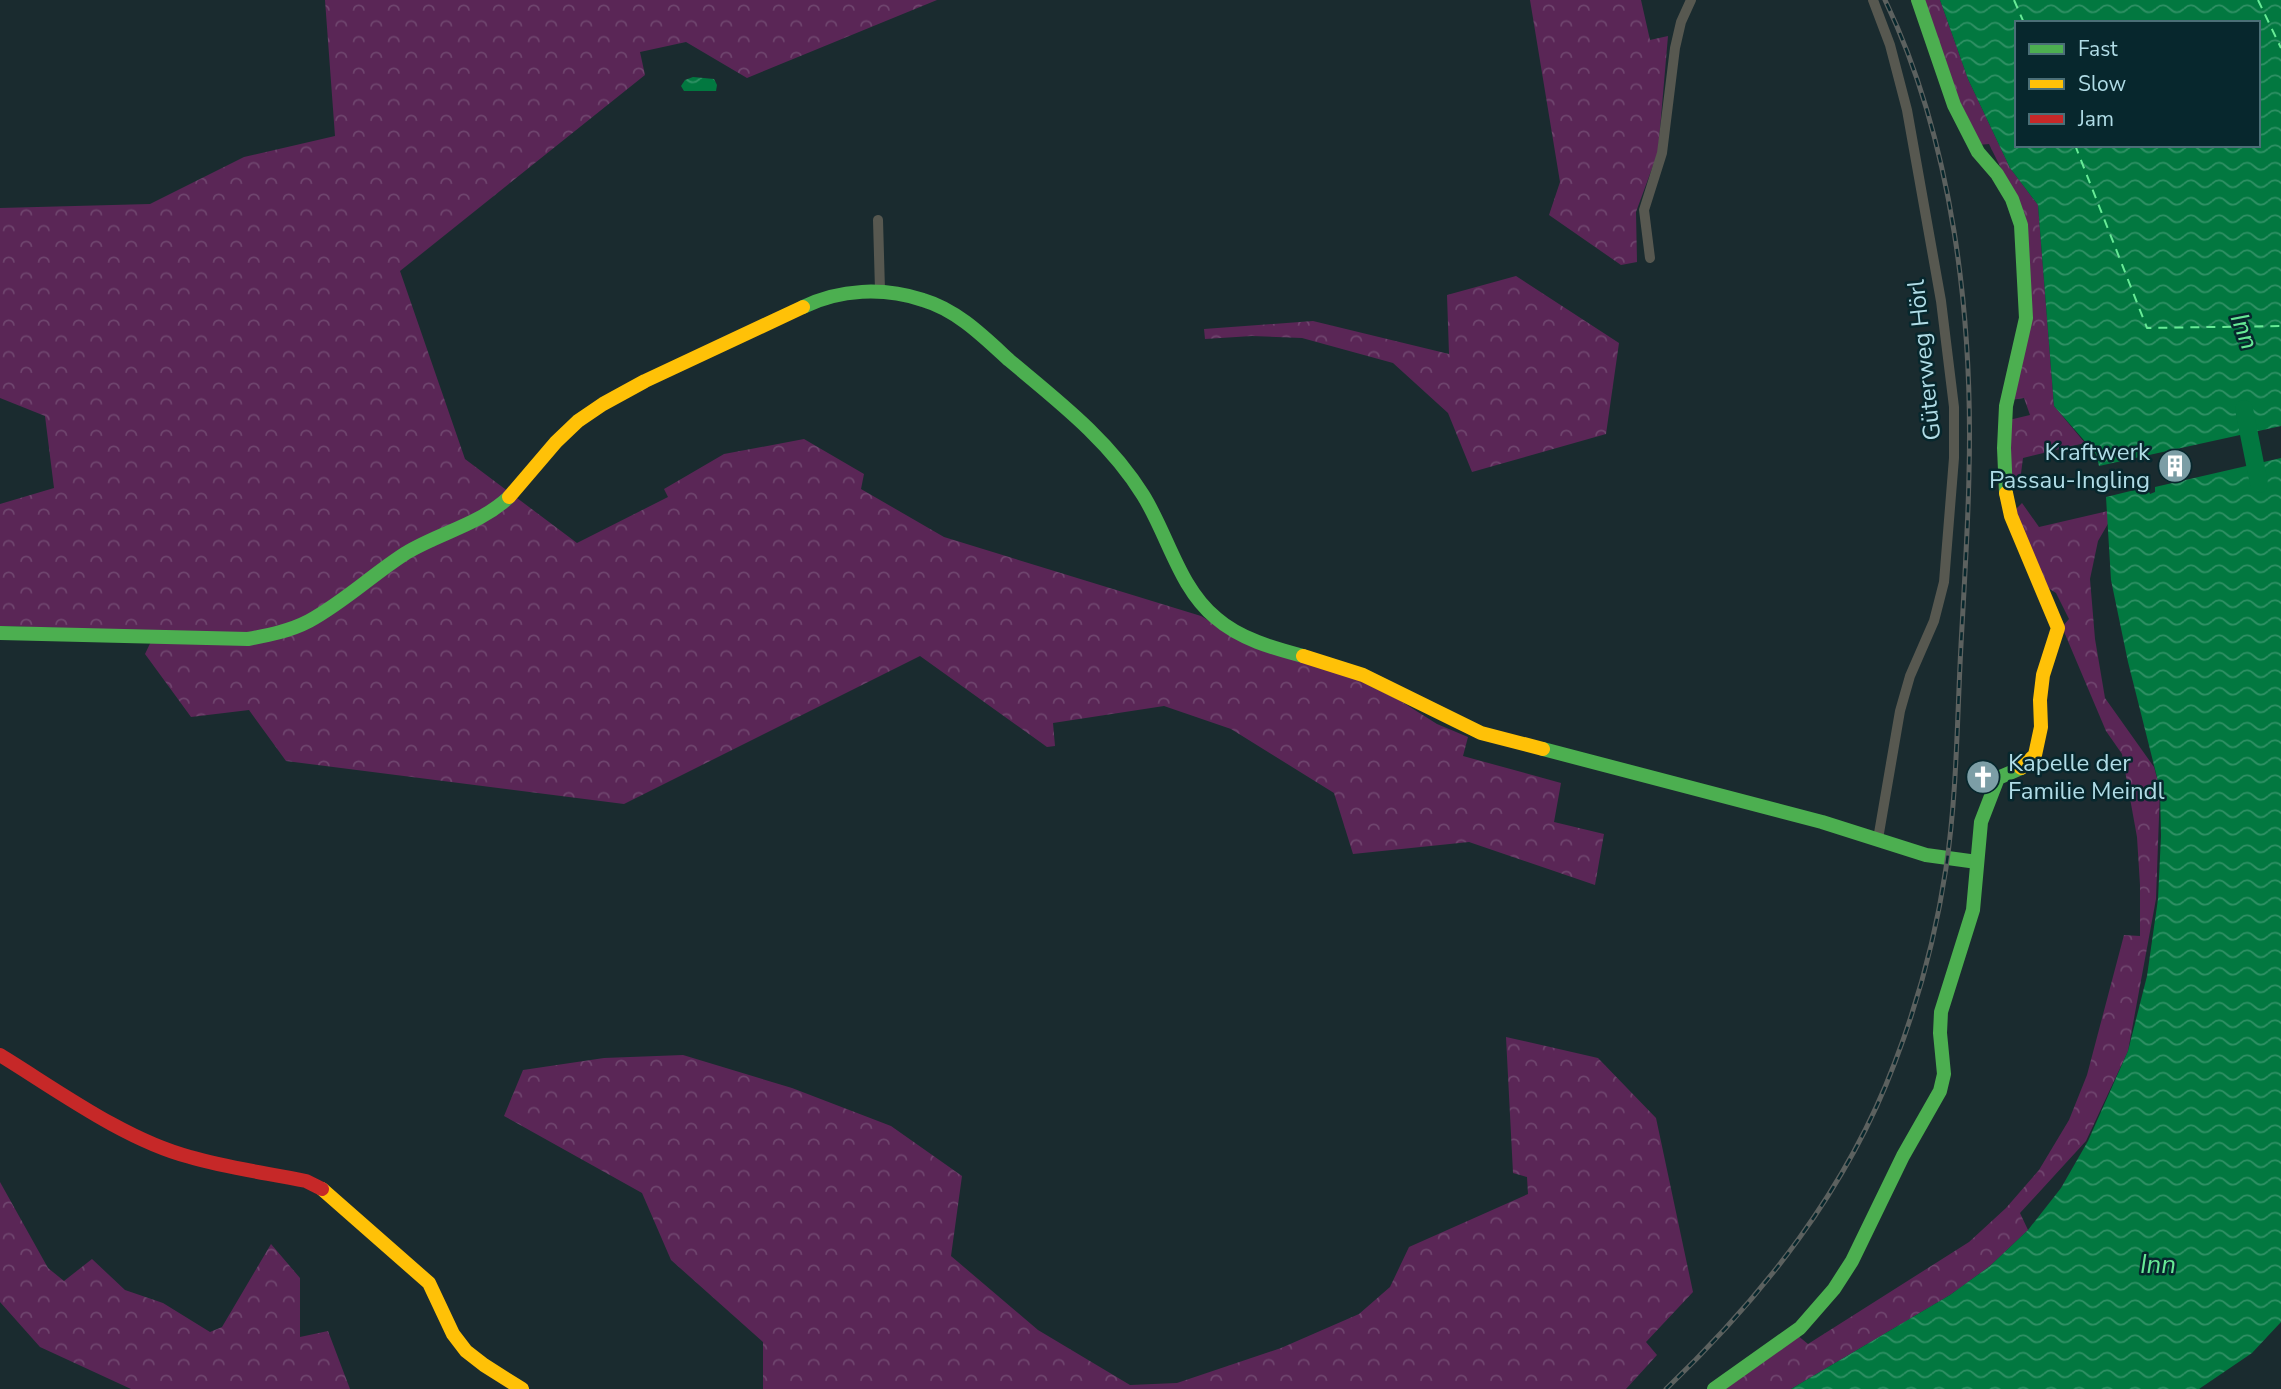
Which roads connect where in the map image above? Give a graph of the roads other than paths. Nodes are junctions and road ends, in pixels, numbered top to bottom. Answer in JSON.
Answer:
{"nodes":[{"id":1,"x":1691,"y":0,"type":"edge"},
{"id":2,"x":1873,"y":0,"type":"edge"},
{"id":3,"x":1918,"y":0,"type":"edge"},
{"id":4,"x":878,"y":220,"type":"dead end"},
{"id":5,"x":1650,"y":258,"type":"dead end"},
{"id":6,"x":880,"y":290,"type":"junction"},
{"id":7,"x":0,"y":633,"type":"edge"},
{"id":8,"x":1878,"y":839,"type":"junction"},
{"id":9,"x":1977,"y":862,"type":"junction"},
{"id":10,"x":0,"y":1055,"type":"edge"},
{"id":11,"x":522,"y":1389,"type":"edge"},
{"id":12,"x":1714,"y":1389,"type":"edge"}],
"edges":[{"from":1,"to":5,"type":"street"},
{"from":2,"to":8,"type":"street","name":"Güterweg Hörl"},
{"from":3,"to":9,"type":"street"},
{"from":4,"to":6,"type":"street"},
{"from":6,"to":7,"type":"street"},
{"from":6,"to":8,"type":"street"},
{"from":8,"to":9,"type":"street"},
{"from":9,"to":12,"type":"street"},
{"from":10,"to":11,"type":"street"}]}
